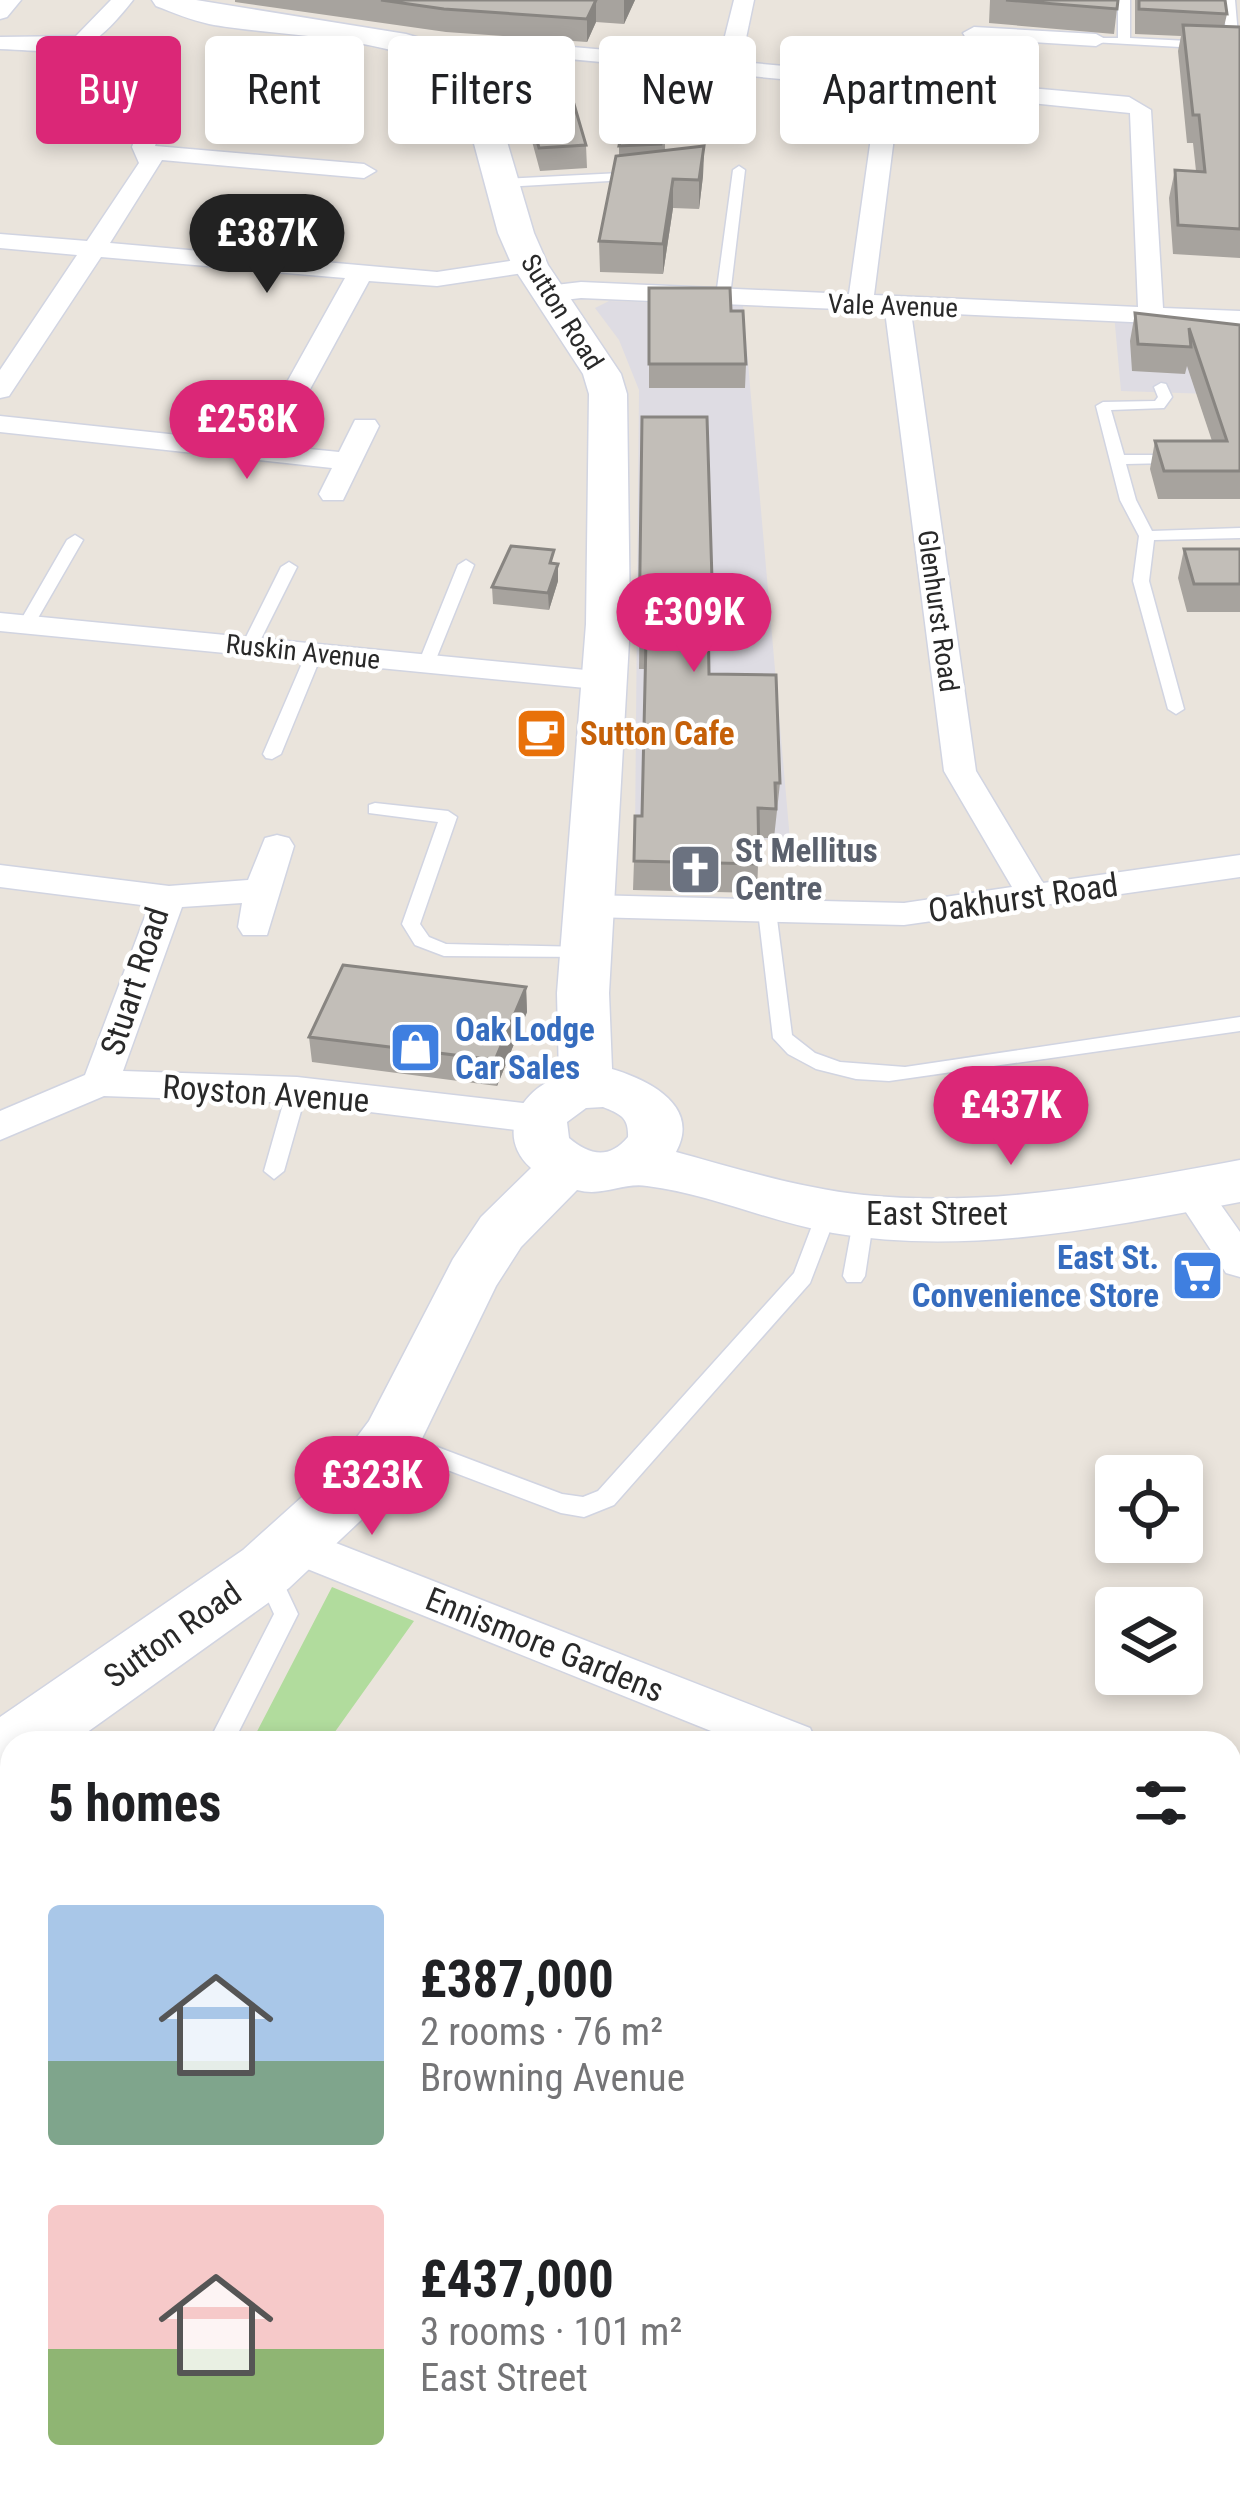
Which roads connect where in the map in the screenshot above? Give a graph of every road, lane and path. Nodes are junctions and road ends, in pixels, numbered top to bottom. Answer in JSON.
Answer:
{"nodes":[{"id":1,"x":10,"y":0,"type":"edge"},
{"id":2,"x":123,"y":0,"type":"edge"},
{"id":3,"x":167,"y":0,"type":"edge"},
{"id":4,"x":744,"y":0,"type":"edge"},
{"id":5,"x":1124,"y":0,"type":"edge"},
{"id":6,"x":1229,"y":0,"type":"edge"},
{"id":7,"x":0,"y":13,"type":"edge"},
{"id":8,"x":736,"y":36,"type":"edge"},
{"id":9,"x":388,"y":40,"type":"edge"},
{"id":10,"x":1096,"y":40,"type":"joint"},
{"id":11,"x":1124,"y":41,"type":"junction"},
{"id":12,"x":0,"y":43,"type":"edge"},
{"id":13,"x":1039,"y":46,"type":"edge"},
{"id":14,"x":1039,"y":75,"type":"edge"},
{"id":15,"x":144,"y":144,"type":"edge"},
{"id":16,"x":491,"y":144,"type":"edge"},
{"id":17,"x":882,"y":144,"type":"edge"},
{"id":18,"x":147,"y":152,"type":"junction"},
{"id":19,"x":740,"y":170,"type":"dead end"},
{"id":20,"x":364,"y":171,"type":"dead end"},
{"id":21,"x":645,"y":176,"type":"edge"},
{"id":22,"x":502,"y":183,"type":"junction"},
{"id":23,"x":0,"y":242,"type":"edge"},
{"id":24,"x":91,"y":250,"type":"junction"},
{"id":25,"x":360,"y":274,"type":"junction"},
{"id":26,"x":539,"y":279,"type":"junction"},
{"id":27,"x":723,"y":296,"type":"junction"},
{"id":28,"x":860,"y":305,"type":"junction"},
{"id":29,"x":896,"y":306,"type":"junction"},
{"id":30,"x":1151,"y":316,"type":"junction"},
{"id":31,"x":1240,"y":319,"type":"edge"},
{"id":32,"x":1161,"y":387,"type":"dead end"},
{"id":33,"x":0,"y":389,"type":"edge"},
{"id":34,"x":0,"y":424,"type":"edge"},
{"id":35,"x":365,"y":426,"type":"dead end"},
{"id":36,"x":262,"y":452,"type":"junction"},
{"id":37,"x":1170,"y":459,"type":"edge"},
{"id":38,"x":1117,"y":460,"type":"junction"},
{"id":39,"x":348,"y":461,"type":"junction"},
{"id":40,"x":333,"y":494,"type":"dead end"},
{"id":41,"x":1240,"y":533,"type":"edge"},
{"id":42,"x":1147,"y":536,"type":"junction"},
{"id":43,"x":75,"y":540,"type":"dead end"},
{"id":44,"x":466,"y":565,"type":"dead end"},
{"id":45,"x":290,"y":567,"type":"dead end"},
{"id":46,"x":13,"y":624,"type":"edge"},
{"id":47,"x":249,"y":647,"type":"junction"},
{"id":48,"x":314,"y":653,"type":"junction"},
{"id":49,"x":426,"y":664,"type":"junction"},
{"id":50,"x":606,"y":681,"type":"junction"},
{"id":51,"x":1176,"y":709,"type":"dead end"},
{"id":52,"x":272,"y":754,"type":"dead end"},
{"id":53,"x":375,"y":809,"type":"dead end"},
{"id":54,"x":277,"y":846,"type":"dead end"},
{"id":55,"x":1240,"y":866,"type":"edge"},
{"id":56,"x":0,"y":876,"type":"edge"},
{"id":57,"x":261,"y":890,"type":"junction"},
{"id":58,"x":1034,"y":896,"type":"junction"},
{"id":59,"x":169,"y":897,"type":"junction"},
{"id":60,"x":590,"y":907,"type":"junction"},
{"id":61,"x":767,"y":911,"type":"junction"},
{"id":62,"x":255,"y":927,"type":"dead end"},
{"id":63,"x":585,"y":953,"type":"junction"},
{"id":64,"x":1240,"y":1024,"type":"edge"},
{"id":65,"x":100,"y":1083,"type":"junction"},
{"id":66,"x":586,"y":1088,"type":"junction"},
{"id":67,"x":297,"y":1090,"type":"junction"},
{"id":68,"x":0,"y":1126,"type":"edge"},
{"id":69,"x":648,"y":1141,"type":"junction"},
{"id":70,"x":552,"y":1143,"type":"junction"},
{"id":71,"x":274,"y":1171,"type":"dead end"},
{"id":72,"x":1215,"y":1186,"type":"edge"},
{"id":73,"x":824,"y":1207,"type":"junction"},
{"id":74,"x":1240,"y":1262,"type":"edge"},
{"id":75,"x":854,"y":1276,"type":"dead end"},
{"id":76,"x":391,"y":1439,"type":"junction"},
{"id":77,"x":280,"y":1557,"type":"junction"},
{"id":78,"x":35,"y":1731,"type":"edge"},
{"id":79,"x":226,"y":1731,"type":"edge"},
{"id":80,"x":761,"y":1731,"type":"edge"}],
"edges":[{"from":1,"to":7,"type":"street"},
{"from":2,"to":12,"type":"street"},
{"from":3,"to":9,"type":"main road"},
{"from":4,"to":8,"type":"street"},
{"from":5,"to":11,"type":"lane"},
{"from":6,"to":11,"type":"lane"},
{"from":10,"to":11,"type":"lane"},
{"from":10,"to":13,"type":"street"},
{"from":14,"to":30,"type":"street"},
{"from":15,"to":18,"type":"street"},
{"from":16,"to":22,"type":"main road","name":"Sutton Road"},
{"from":17,"to":28,"type":"street"},
{"from":18,"to":20,"type":"street"},
{"from":18,"to":24,"type":"street"},
{"from":19,"to":27,"type":"lane"},
{"from":21,"to":22,"type":"lane"},
{"from":22,"to":26,"type":"main road","name":"Sutton Road"},
{"from":23,"to":24,"type":"street","name":"Vale Avenue"},
{"from":24,"to":25,"type":"street","name":"Vale Avenue"},
{"from":24,"to":33,"type":"street"},
{"from":25,"to":26,"type":"street","name":"Vale Avenue"},
{"from":25,"to":36,"type":"street"},
{"from":26,"to":27,"type":"street","name":"Vale Avenue"},
{"from":26,"to":50,"type":"main road","name":"Sutton Road"},
{"from":27,"to":28,"type":"street","name":"Vale Avenue"},
{"from":28,"to":29,"type":"street","name":"Vale Avenue"},
{"from":29,"to":30,"type":"street","name":"Vale Avenue"},
{"from":29,"to":58,"type":"street","name":"Glenhurst Road"},
{"from":30,"to":31,"type":"street","name":"Vale Avenue"},
{"from":32,"to":38,"type":"lane"},
{"from":34,"to":36,"type":"street"},
{"from":35,"to":39,"type":"street"},
{"from":36,"to":39,"type":"street"},
{"from":37,"to":38,"type":"lane"},
{"from":38,"to":42,"type":"lane"},
{"from":39,"to":40,"type":"street"},
{"from":41,"to":42,"type":"lane"},
{"from":42,"to":51,"type":"lane"},
{"from":43,"to":46,"type":"lane"},
{"from":44,"to":49,"type":"lane"},
{"from":45,"to":47,"type":"lane"},
{"from":46,"to":47,"type":"street","name":"Ruskin Avenue"},
{"from":47,"to":48,"type":"street","name":"Ruskin Avenue"},
{"from":48,"to":49,"type":"street","name":"Ruskin Avenue"},
{"from":48,"to":52,"type":"lane"},
{"from":49,"to":50,"type":"street","name":"Ruskin Avenue"},
{"from":50,"to":60,"type":"main road","name":"Sutton Road"},
{"from":53,"to":63,"type":"lane"},
{"from":54,"to":57,"type":"street"},
{"from":55,"to":58,"type":"street","name":"Oakhurst Road"},
{"from":56,"to":59,"type":"street","name":"Stuart Road"},
{"from":57,"to":59,"type":"street"},
{"from":57,"to":62,"type":"street"},
{"from":58,"to":61,"type":"street","name":"Oakhurst Road"},
{"from":59,"to":65,"type":"street","name":"Stuart Road"},
{"from":60,"to":61,"type":"street","name":"Oakhurst Road"},
{"from":60,"to":63,"type":"main road","name":"Sutton Road"},
{"from":61,"to":64,"type":"lane"},
{"from":63,"to":66,"type":"main road","name":"Sutton Road"},
{"from":65,"to":67,"type":"street","name":"Royston Avenue"},
{"from":65,"to":68,"type":"street","name":"Royston Avenue"},
{"from":66,"to":69,"type":"main road"},
{"from":66,"to":70,"type":"main road","name":"Sutton Road"},
{"from":67,"to":70,"type":"street","name":"Royston Avenue"},
{"from":67,"to":71,"type":"lane"},
{"from":69,"to":70,"type":"main road"},
{"from":69,"to":73,"type":"main road","name":"East Street"},
{"from":70,"to":76,"type":"main road","name":"Sutton Road"},
{"from":72,"to":73,"type":"main road","name":"East Street"},
{"from":72,"to":74,"type":"street"},
{"from":73,"to":75,"type":"lane"},
{"from":73,"to":76,"type":"lane"},
{"from":76,"to":77,"type":"main road","name":"Sutton Road"},
{"from":77,"to":78,"type":"main road","name":"Sutton Road"},
{"from":77,"to":79,"type":"lane"},
{"from":77,"to":80,"type":"street","name":"Ennismore Gardens"}]}
